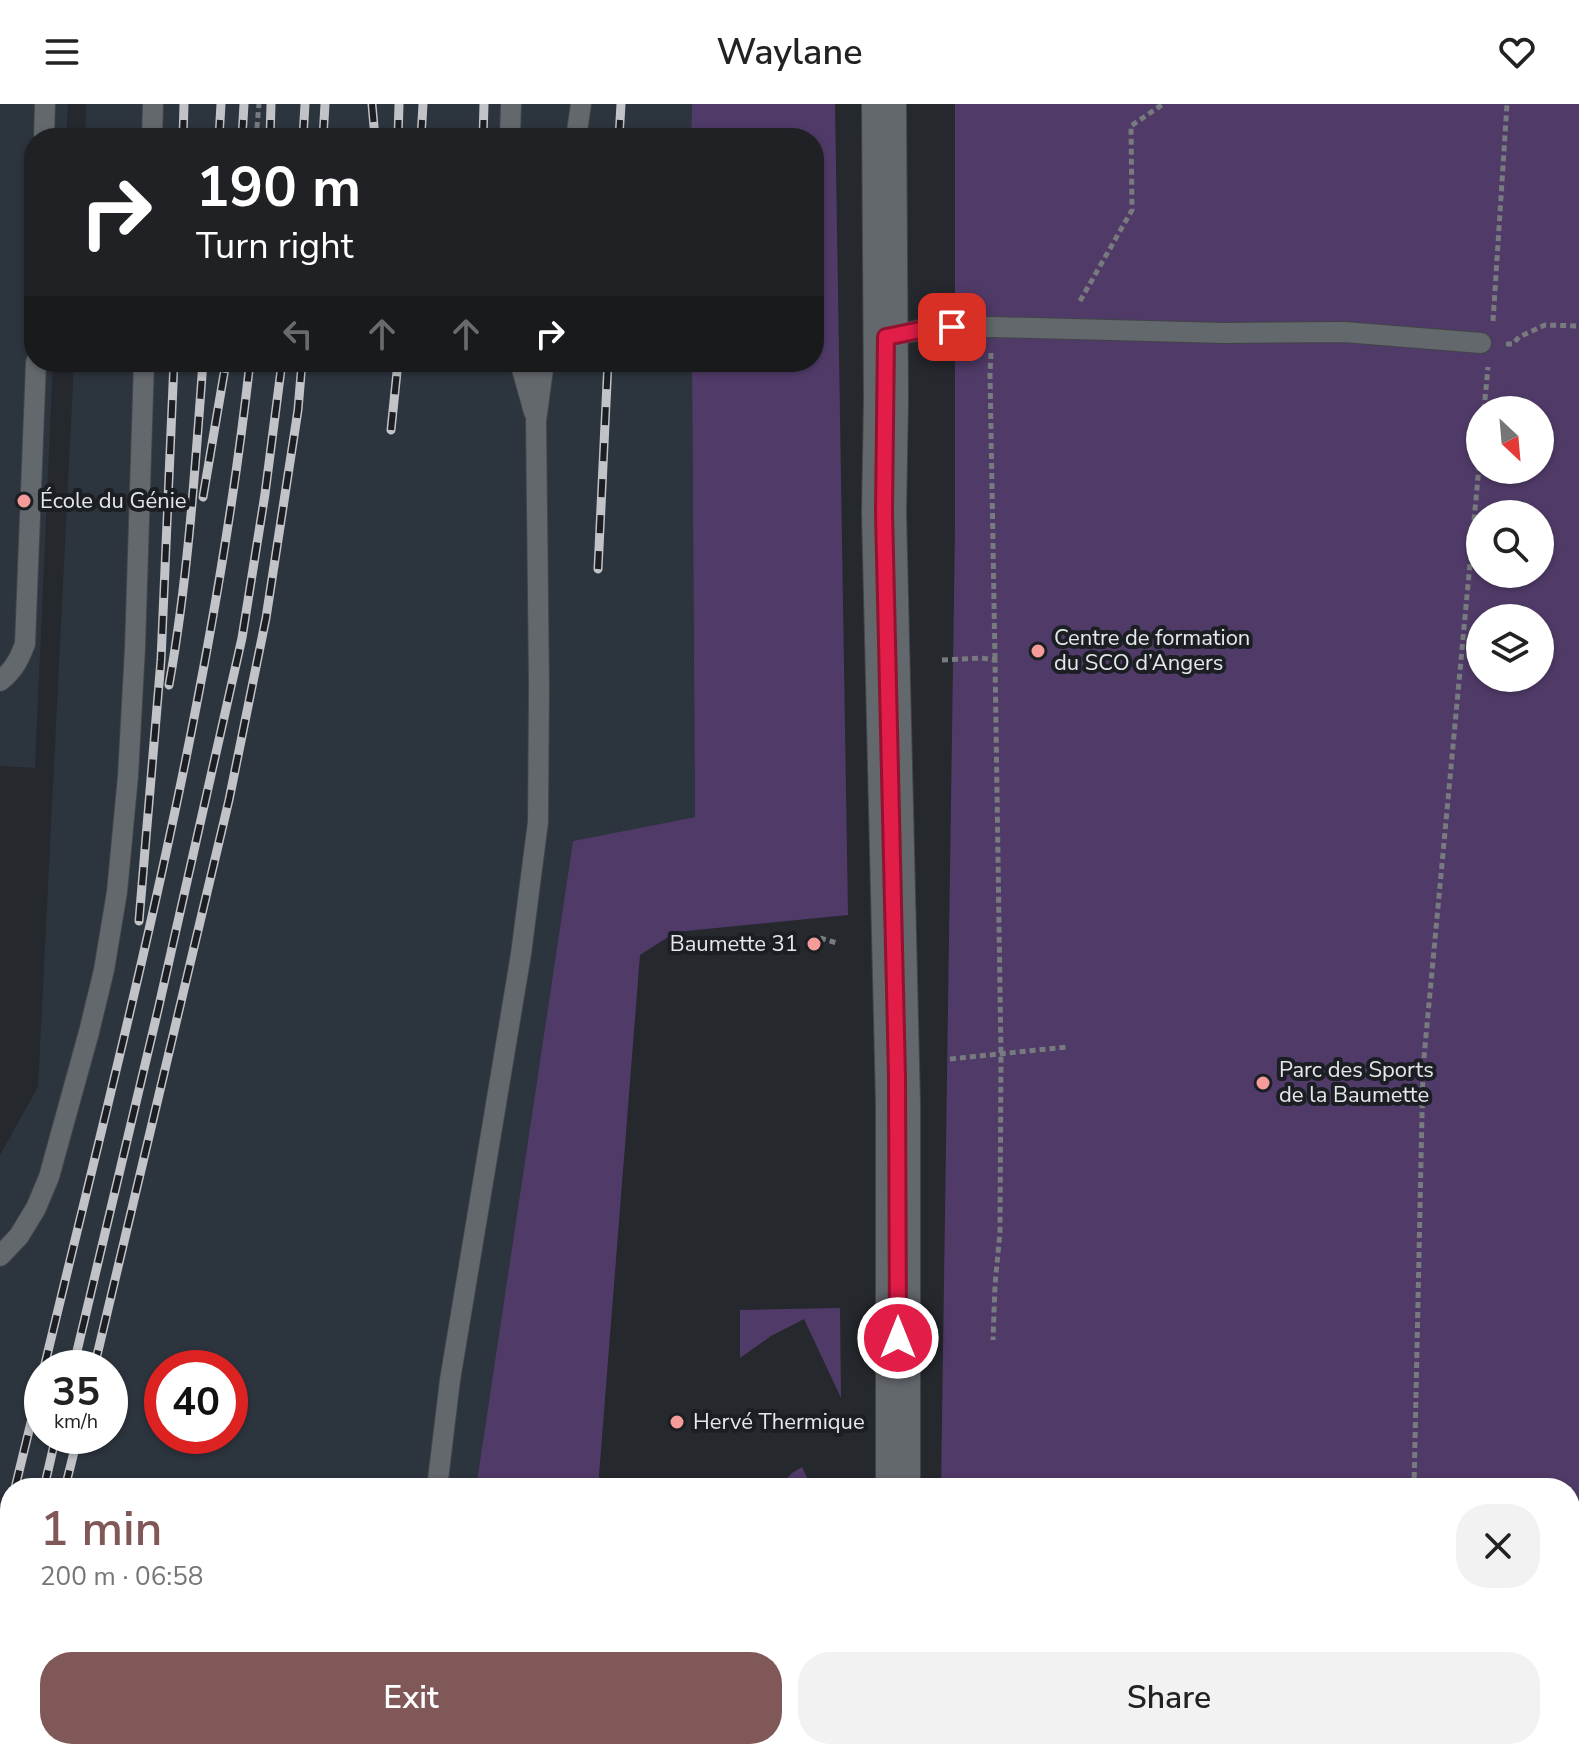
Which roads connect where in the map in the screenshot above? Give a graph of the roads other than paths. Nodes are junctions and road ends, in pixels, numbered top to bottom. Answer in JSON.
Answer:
{"nodes":[{"id":1,"x":45,"y":104,"type":"edge"},
{"id":2,"x":153,"y":104,"type":"edge"},
{"id":3,"x":511,"y":104,"type":"edge"},
{"id":4,"x":581,"y":104,"type":"edge"},
{"id":5,"x":884,"y":104,"type":"edge"},
{"id":6,"x":44,"y":128,"type":"edge"},
{"id":7,"x":152,"y":128,"type":"edge"},
{"id":8,"x":510,"y":128,"type":"edge"},
{"id":9,"x":577,"y":128,"type":"edge"},
{"id":10,"x":886,"y":337,"type":"junction"},
{"id":11,"x":1486,"y":344,"type":"road end"},
{"id":12,"x":36,"y":372,"type":"edge"},
{"id":13,"x":144,"y":372,"type":"edge"},
{"id":14,"x":523,"y":372,"type":"edge"},
{"id":15,"x":543,"y":372,"type":"edge"},
{"id":16,"x":536,"y":421,"type":"junction"},
{"id":17,"x":0,"y":681,"type":"edge"},
{"id":18,"x":0,"y":1256,"type":"edge"},
{"id":19,"x":438,"y":1478,"type":"edge"},
{"id":20,"x":898,"y":1478,"type":"edge"}],
"edges":[{"from":1,"to":6,"type":"lane"},
{"from":2,"to":7,"type":"lane"},
{"from":3,"to":8,"type":"lane"},
{"from":4,"to":9,"type":"lane"},
{"from":5,"to":10,"type":"street"},
{"from":10,"to":11,"type":"lane"},
{"from":10,"to":20,"type":"street"},
{"from":12,"to":17,"type":"lane"},
{"from":13,"to":18,"type":"lane"},
{"from":14,"to":16,"type":"lane"},
{"from":15,"to":16,"type":"lane"},
{"from":16,"to":19,"type":"lane"}]}
